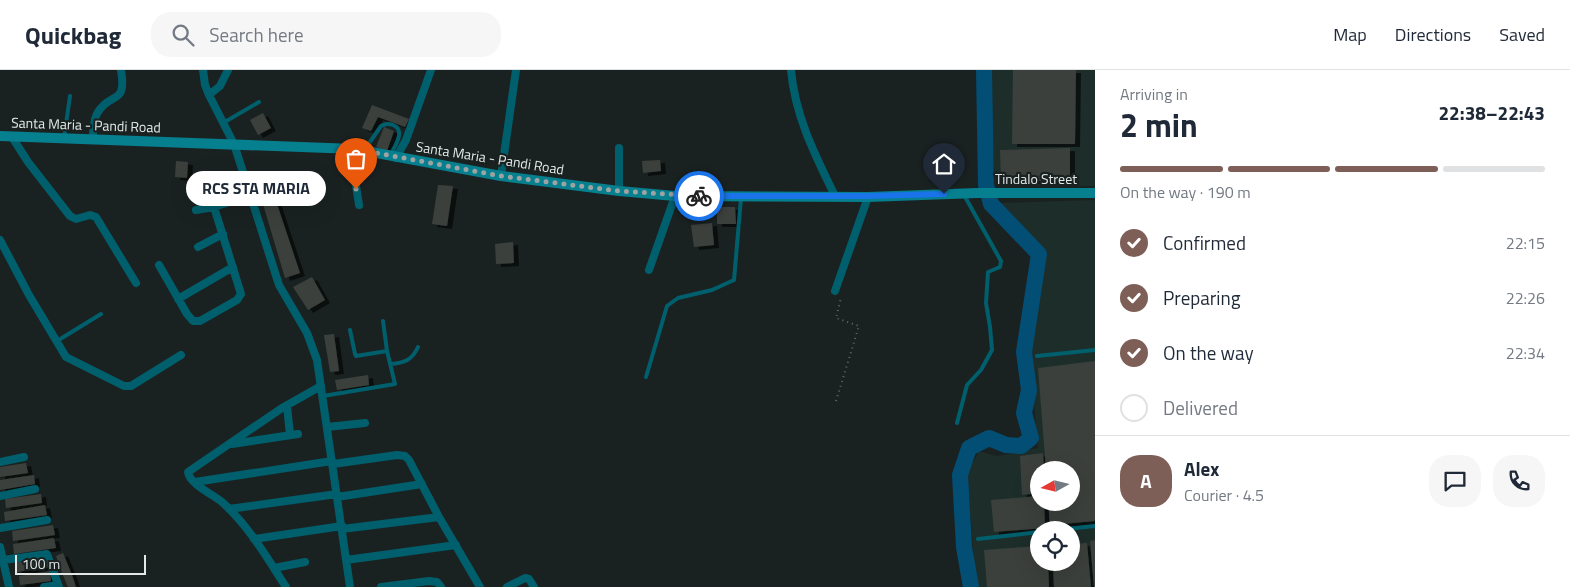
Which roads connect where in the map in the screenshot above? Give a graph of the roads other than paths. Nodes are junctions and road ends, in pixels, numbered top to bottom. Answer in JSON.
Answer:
{"nodes":[{"id":1,"x":121,"y":70,"type":"edge"},
{"id":2,"x":203,"y":70,"type":"edge"},
{"id":3,"x":228,"y":70,"type":"edge"},
{"id":4,"x":431,"y":70,"type":"edge"},
{"id":5,"x":516,"y":70,"type":"edge"},
{"id":6,"x":791,"y":70,"type":"edge"},
{"id":7,"x":209,"y":95,"type":"junction"},
{"id":8,"x":70,"y":96,"type":"dead end"},
{"id":9,"x":259,"y":102,"type":"dead end"},
{"id":10,"x":222,"y":123,"type":"junction"},
{"id":11,"x":0,"y":136,"type":"edge"},
{"id":12,"x":12,"y":137,"type":"junction"},
{"id":13,"x":64,"y":138,"type":"junction"},
{"id":14,"x":92,"y":140,"type":"junction"},
{"id":15,"x":234,"y":144,"type":"junction"},
{"id":16,"x":619,"y":148,"type":"dead end"},
{"id":17,"x":359,"y":150,"type":"junction"},
{"id":18,"x":393,"y":157,"type":"junction"},
{"id":19,"x":501,"y":176,"type":"junction"},
{"id":20,"x":619,"y":191,"type":"junction"},
{"id":21,"x":977,"y":193,"type":"joint"},
{"id":22,"x":1095,"y":193,"type":"edge"},
{"id":23,"x":963,"y":194,"type":"junction"},
{"id":24,"x":251,"y":195,"type":"junction"},
{"id":25,"x":741,"y":195,"type":"junction"},
{"id":26,"x":675,"y":196,"type":"junction"},
{"id":27,"x":835,"y":196,"type":"junction"},
{"id":28,"x":868,"y":196,"type":"junction"},
{"id":29,"x":359,"y":205,"type":"dead end"},
{"id":30,"x":214,"y":207,"type":"junction"},
{"id":31,"x":196,"y":210,"type":"dead end"},
{"id":32,"x":223,"y":234,"type":"junction"},
{"id":33,"x":0,"y":240,"type":"edge"},
{"id":34,"x":198,"y":247,"type":"dead end"},
{"id":35,"x":159,"y":265,"type":"dead end"},
{"id":36,"x":233,"y":267,"type":"junction"},
{"id":37,"x":649,"y":270,"type":"dead end"},
{"id":38,"x":136,"y":283,"type":"dead end"},
{"id":39,"x":835,"y":291,"type":"road end"},
{"id":40,"x":178,"y":299,"type":"junction"},
{"id":41,"x":101,"y":314,"type":"dead end"},
{"id":42,"x":384,"y":321,"type":"dead end"},
{"id":43,"x":350,"y":330,"type":"dead end"},
{"id":44,"x":57,"y":341,"type":"junction"},
{"id":45,"x":418,"y":346,"type":"dead end"},
{"id":46,"x":1095,"y":350,"type":"edge"},
{"id":47,"x":387,"y":351,"type":"junction"},
{"id":48,"x":181,"y":355,"type":"dead end"},
{"id":49,"x":1037,"y":356,"type":"dead end"},
{"id":50,"x":390,"y":364,"type":"junction"},
{"id":51,"x":646,"y":376,"type":"dead end"},
{"id":52,"x":321,"y":386,"type":"junction"},
{"id":53,"x":323,"y":396,"type":"junction"},
{"id":54,"x":287,"y":406,"type":"junction"},
{"id":55,"x":365,"y":423,"type":"dead end"},
{"id":56,"x":957,"y":423,"type":"dead end"},
{"id":57,"x":327,"y":427,"type":"junction"},
{"id":58,"x":230,"y":444,"type":"junction"},
{"id":59,"x":24,"y":458,"type":"dead end"},
{"id":60,"x":0,"y":462,"type":"edge"},
{"id":61,"x":332,"y":463,"type":"junction"},
{"id":62,"x":195,"y":482,"type":"junction"},
{"id":63,"x":422,"y":484,"type":"junction"},
{"id":64,"x":35,"y":489,"type":"dead end"},
{"id":65,"x":0,"y":496,"type":"edge"},
{"id":66,"x":337,"y":496,"type":"junction"},
{"id":67,"x":229,"y":509,"type":"junction"},
{"id":68,"x":440,"y":517,"type":"junction"},
{"id":69,"x":47,"y":520,"type":"dead end"},
{"id":70,"x":1095,"y":526,"type":"edge"},
{"id":71,"x":0,"y":528,"type":"edge"},
{"id":72,"x":342,"y":528,"type":"junction"},
{"id":73,"x":1080,"y":528,"type":"edge"},
{"id":74,"x":1030,"y":533,"type":"edge"},
{"id":75,"x":254,"y":539,"type":"junction"},
{"id":76,"x":978,"y":539,"type":"dead end"},
{"id":77,"x":456,"y":545,"type":"junction"},
{"id":78,"x":1,"y":553,"type":"edge"},
{"id":79,"x":346,"y":560,"type":"junction"},
{"id":80,"x":305,"y":562,"type":"dead end"},
{"id":81,"x":274,"y":568,"type":"junction"},
{"id":82,"x":0,"y":586,"type":"edge"},
{"id":83,"x":9,"y":586,"type":"edge"},
{"id":84,"x":59,"y":586,"type":"edge"},
{"id":85,"x":44,"y":587,"type":"edge"},
{"id":86,"x":286,"y":587,"type":"edge"},
{"id":87,"x":350,"y":587,"type":"edge"},
{"id":88,"x":381,"y":587,"type":"edge"},
{"id":89,"x":441,"y":587,"type":"edge"},
{"id":90,"x":480,"y":587,"type":"edge"},
{"id":91,"x":506,"y":587,"type":"edge"},
{"id":92,"x":534,"y":587,"type":"edge"}],
"edges":[{"from":1,"to":14,"type":"street"},
{"from":2,"to":7,"type":"street"},
{"from":3,"to":7,"type":"street"},
{"from":4,"to":18,"type":"street"},
{"from":5,"to":19,"type":"street"},
{"from":6,"to":27,"type":"street"},
{"from":7,"to":10,"type":"street"},
{"from":8,"to":13,"type":"lane"},
{"from":9,"to":10,"type":"lane"},
{"from":10,"to":15,"type":"street"},
{"from":11,"to":12,"type":"main road","name":"Santa Maria - Pandi Road"},
{"from":12,"to":13,"type":"main road","name":"Santa Maria - Pandi Road"},
{"from":12,"to":38,"type":"street"},
{"from":13,"to":14,"type":"main road","name":"Santa Maria - Pandi Road"},
{"from":14,"to":15,"type":"main road","name":"Santa Maria - Pandi Road"},
{"from":15,"to":17,"type":"main road","name":"Santa Maria - Pandi Road"},
{"from":15,"to":24,"type":"street"},
{"from":16,"to":20,"type":"street"},
{"from":17,"to":18,"type":"main road","name":"Santa Maria - Pandi Road"},
{"from":17,"to":18,"type":"lane"},
{"from":17,"to":29,"type":"street"},
{"from":18,"to":19,"type":"main road","name":"Santa Maria - Pandi Road"},
{"from":19,"to":20,"type":"main road","name":"Santa Maria - Pandi Road"},
{"from":20,"to":26,"type":"main road","name":"Santa Maria - Pandi Road"},
{"from":21,"to":22,"type":"main road","name":"Tindalo Street"},
{"from":21,"to":23,"type":"main road","name":"Santa Maria - Pandi Road"},
{"from":23,"to":28,"type":"main road","name":"Santa Maria - Pandi Road"},
{"from":23,"to":56,"type":"lane"},
{"from":24,"to":30,"type":"street"},
{"from":24,"to":52,"type":"street"},
{"from":25,"to":26,"type":"main road","name":"Santa Maria - Pandi Road"},
{"from":25,"to":27,"type":"main road","name":"Santa Maria - Pandi Road"},
{"from":25,"to":51,"type":"lane"},
{"from":26,"to":37,"type":"street"},
{"from":27,"to":28,"type":"main road","name":"Santa Maria - Pandi Road"},
{"from":28,"to":39,"type":"street"},
{"from":30,"to":31,"type":"street"},
{"from":30,"to":32,"type":"street"},
{"from":32,"to":34,"type":"street"},
{"from":32,"to":36,"type":"street"},
{"from":33,"to":44,"type":"street"},
{"from":35,"to":40,"type":"street"},
{"from":36,"to":40,"type":"street"},
{"from":36,"to":40,"type":"street"},
{"from":41,"to":44,"type":"lane"},
{"from":42,"to":47,"type":"lane"},
{"from":43,"to":47,"type":"lane"},
{"from":44,"to":48,"type":"street"},
{"from":45,"to":50,"type":"lane"},
{"from":46,"to":49,"type":"lane"},
{"from":47,"to":50,"type":"lane"},
{"from":50,"to":53,"type":"lane"},
{"from":52,"to":53,"type":"street"},
{"from":52,"to":54,"type":"street"},
{"from":53,"to":57,"type":"street"},
{"from":54,"to":58,"type":"street"},
{"from":54,"to":58,"type":"street"},
{"from":55,"to":57,"type":"street"},
{"from":57,"to":61,"type":"street"},
{"from":58,"to":62,"type":"street"},
{"from":59,"to":60,"type":"street"},
{"from":61,"to":62,"type":"street"},
{"from":61,"to":63,"type":"street"},
{"from":61,"to":66,"type":"street"},
{"from":62,"to":67,"type":"street"},
{"from":63,"to":66,"type":"street"},
{"from":63,"to":68,"type":"street"},
{"from":64,"to":65,"type":"street"},
{"from":66,"to":67,"type":"street"},
{"from":66,"to":72,"type":"street"},
{"from":67,"to":75,"type":"street"},
{"from":68,"to":72,"type":"street"},
{"from":68,"to":77,"type":"street"},
{"from":69,"to":71,"type":"street"},
{"from":70,"to":73,"type":"lane"},
{"from":72,"to":75,"type":"street"},
{"from":72,"to":79,"type":"street"},
{"from":74,"to":76,"type":"lane"},
{"from":75,"to":81,"type":"street"},
{"from":77,"to":79,"type":"street"},
{"from":77,"to":90,"type":"street"},
{"from":78,"to":83,"type":"street"},
{"from":78,"to":84,"type":"street"},
{"from":79,"to":87,"type":"street"},
{"from":80,"to":81,"type":"street"},
{"from":81,"to":86,"type":"street"},
{"from":82,"to":83,"type":"street"},
{"from":84,"to":85,"type":"street"},
{"from":88,"to":89,"type":"street"},
{"from":91,"to":92,"type":"street"}]}
